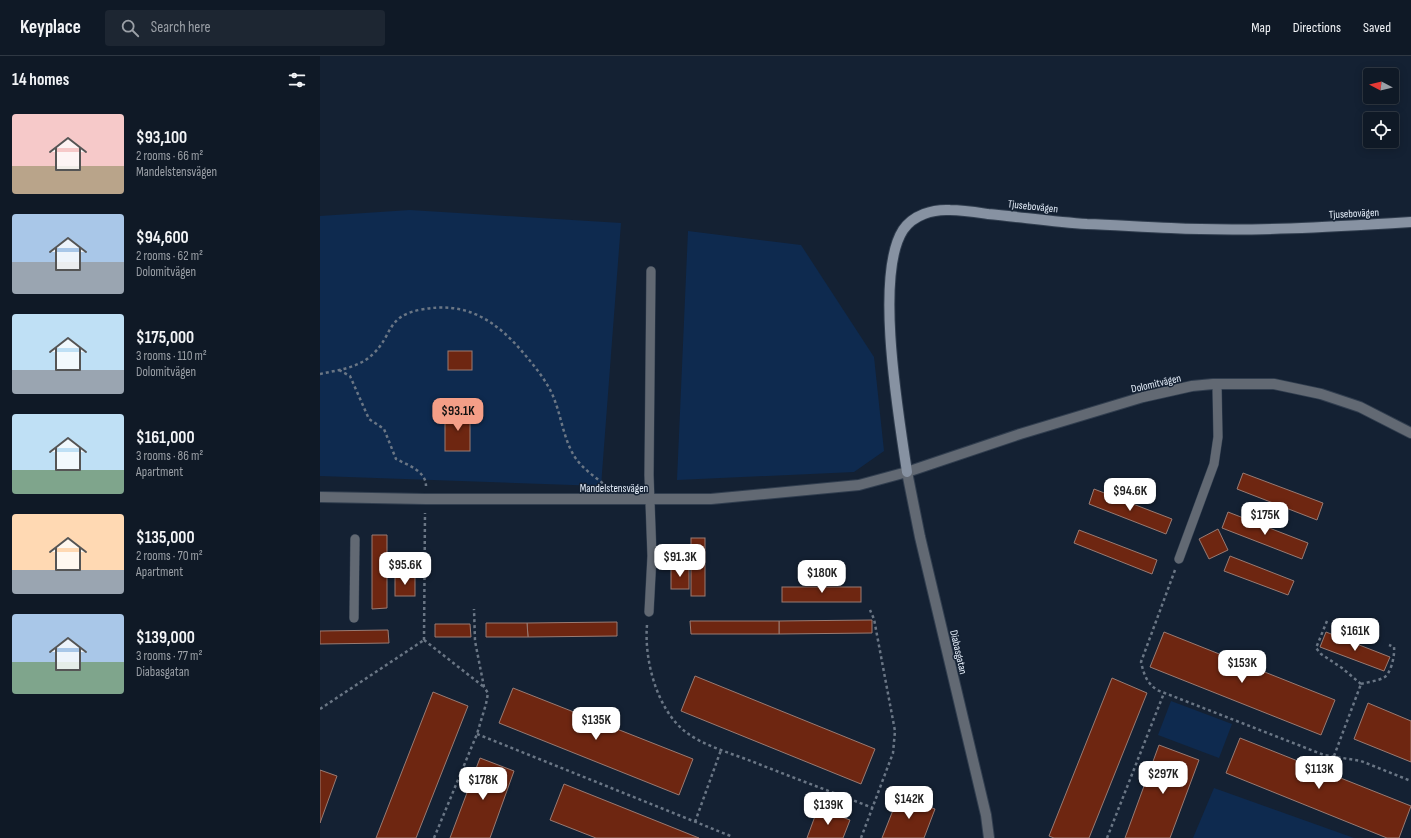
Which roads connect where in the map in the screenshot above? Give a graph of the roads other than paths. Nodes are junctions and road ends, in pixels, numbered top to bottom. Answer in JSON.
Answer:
{"nodes":[{"id":1,"x":1411,"y":222,"type":"edge"},
{"id":2,"x":651,"y":271,"type":"dead end"},
{"id":3,"x":1217,"y":385,"type":"junction"},
{"id":4,"x":1411,"y":433,"type":"edge"},
{"id":5,"x":907,"y":472,"type":"junction"},
{"id":6,"x":320,"y":497,"type":"edge"},
{"id":7,"x":650,"y":500,"type":"junction"},
{"id":8,"x":355,"y":538,"type":"dead end"},
{"id":9,"x":1179,"y":559,"type":"road end"},
{"id":10,"x":649,"y":612,"type":"road end"},
{"id":11,"x":354,"y":618,"type":"dead end"},
{"id":12,"x":989,"y":838,"type":"edge"}],
"edges":[{"from":1,"to":5,"type":"main road","name":"Tjusebovägen"},
{"from":2,"to":7,"type":"lane"},
{"from":3,"to":4,"type":"street","name":"Dolomitvägen"},
{"from":3,"to":5,"type":"street","name":"Dolomitvägen"},
{"from":3,"to":9,"type":"lane"},
{"from":5,"to":7,"type":"street","name":"Mandelstensvägen"},
{"from":5,"to":12,"type":"street","name":"Diabasgatan"},
{"from":6,"to":7,"type":"street","name":"Mandelstensvägen"},
{"from":7,"to":10,"type":"lane"},
{"from":8,"to":11,"type":"lane"}]}
